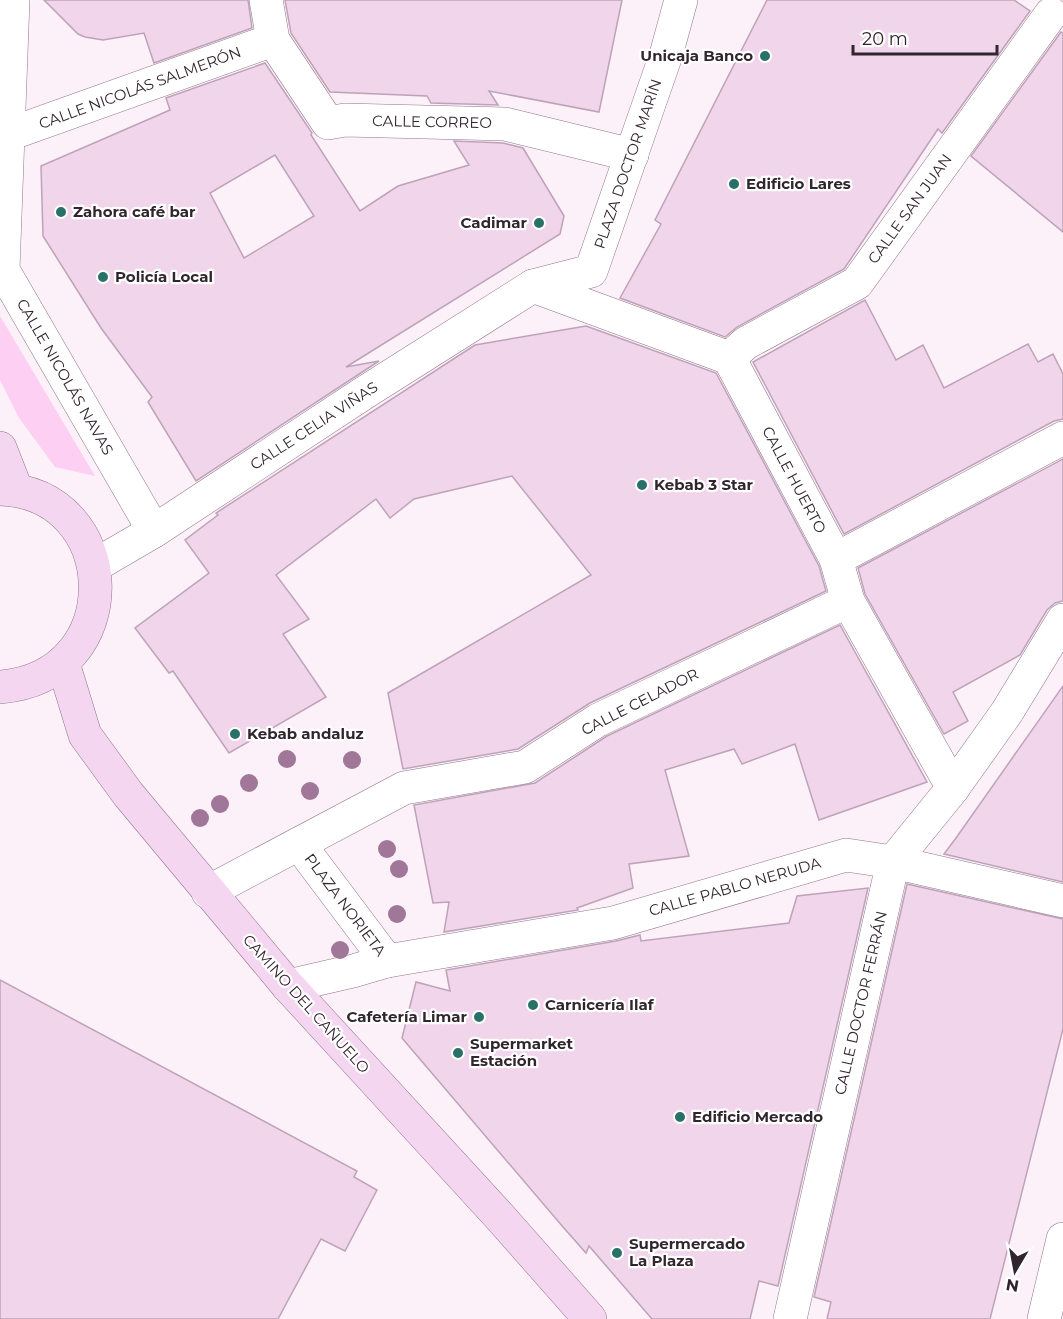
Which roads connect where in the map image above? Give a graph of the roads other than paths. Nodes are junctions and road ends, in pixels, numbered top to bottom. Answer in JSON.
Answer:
{"nodes":[{"id":1,"x":13,"y":0,"type":"edge"},
{"id":2,"x":266,"y":0,"type":"edge"},
{"id":3,"x":681,"y":0,"type":"edge"},
{"id":4,"x":1048,"y":12,"type":"edge"},
{"id":5,"x":273,"y":40,"type":"junction"},
{"id":6,"x":7,"y":135,"type":"junction"},
{"id":7,"x":632,"y":155,"type":"junction"},
{"id":8,"x":533,"y":285,"type":"junction"},
{"id":9,"x":729,"y":358,"type":"junction"},
{"id":10,"x":1063,"y":438,"type":"edge"},
{"id":11,"x":0,"y":448,"type":"edge"},
{"id":12,"x":8,"y":489,"type":"edge"},
{"id":13,"x":154,"y":531,"type":"junction"},
{"id":14,"x":836,"y":559,"type":"junction"},
{"id":15,"x":94,"y":566,"type":"junction"},
{"id":16,"x":848,"y":601,"type":"junction"},
{"id":17,"x":1063,"y":620,"type":"edge"},
{"id":18,"x":63,"y":663,"type":"junction"},
{"id":19,"x":6,"y":694,"type":"edge"},
{"id":20,"x":953,"y":788,"type":"junction"},
{"id":21,"x":299,"y":844,"type":"junction"},
{"id":22,"x":893,"y":862,"type":"junction"},
{"id":23,"x":208,"y":892,"type":"junction"},
{"id":24,"x":1063,"y":901,"type":"edge"},
{"id":25,"x":387,"y":961,"type":"junction"},
{"id":26,"x":288,"y":986,"type":"junction"},
{"id":27,"x":1063,"y":1239,"type":"edge"},
{"id":28,"x":590,"y":1319,"type":"edge"},
{"id":29,"x":790,"y":1319,"type":"edge"},
{"id":30,"x":1044,"y":1319,"type":"edge"}],
"edges":[{"from":1,"to":6,"type":"street","name":"CALLE NICOLÁS NAVAS"},
{"from":2,"to":5,"type":"street"},
{"from":3,"to":7,"type":"street","name":"PLAZA DOCTOR MARÍN"},
{"from":4,"to":9,"type":"street","name":"CALLE SAN JUAN"},
{"from":5,"to":6,"type":"street","name":"CALLE NICOLÁS SALMERÓN"},
{"from":5,"to":7,"type":"street","name":"CALLE CORREO"},
{"from":6,"to":13,"type":"street","name":"CALLE NICOLÁS NAVAS"},
{"from":7,"to":8,"type":"street","name":"PLAZA DOCTOR MARÍN"},
{"from":8,"to":9,"type":"street"},
{"from":8,"to":13,"type":"street","name":"CALLE CELIA VIÑAS"},
{"from":9,"to":14,"type":"street","name":"CALLE HUERTO"},
{"from":10,"to":14,"type":"street"},
{"from":11,"to":12,"type":"street"},
{"from":12,"to":15,"type":"street"},
{"from":13,"to":15,"type":"street","name":"CALLE CELIA VIÑAS"},
{"from":14,"to":16,"type":"street","name":"CALLE HUERTO"},
{"from":15,"to":18,"type":"street"},
{"from":16,"to":20,"type":"street","name":"CALLE HUERTO"},
{"from":16,"to":21,"type":"street","name":"CALLE CELADOR"},
{"from":17,"to":20,"type":"street"},
{"from":18,"to":19,"type":"street"},
{"from":18,"to":23,"type":"street","name":"CAMINO DEL CAÑUELO"},
{"from":20,"to":22,"type":"street"},
{"from":21,"to":23,"type":"street","name":"PLAZA NORIETA"},
{"from":21,"to":25,"type":"street","name":"PLAZA NORIETA"},
{"from":22,"to":24,"type":"street","name":"CALLE PABLO NERUDA"},
{"from":22,"to":25,"type":"street","name":"CALLE PABLO NERUDA"},
{"from":22,"to":29,"type":"street","name":"CALLE DOCTOR FERRÁN"},
{"from":23,"to":26,"type":"street","name":"CAMINO DEL CAÑUELO"},
{"from":25,"to":26,"type":"street","name":"CALLE PABLO NERUDA"},
{"from":26,"to":28,"type":"street","name":"CAMINO DEL CAÑUELO"},
{"from":27,"to":30,"type":"street"}]}
